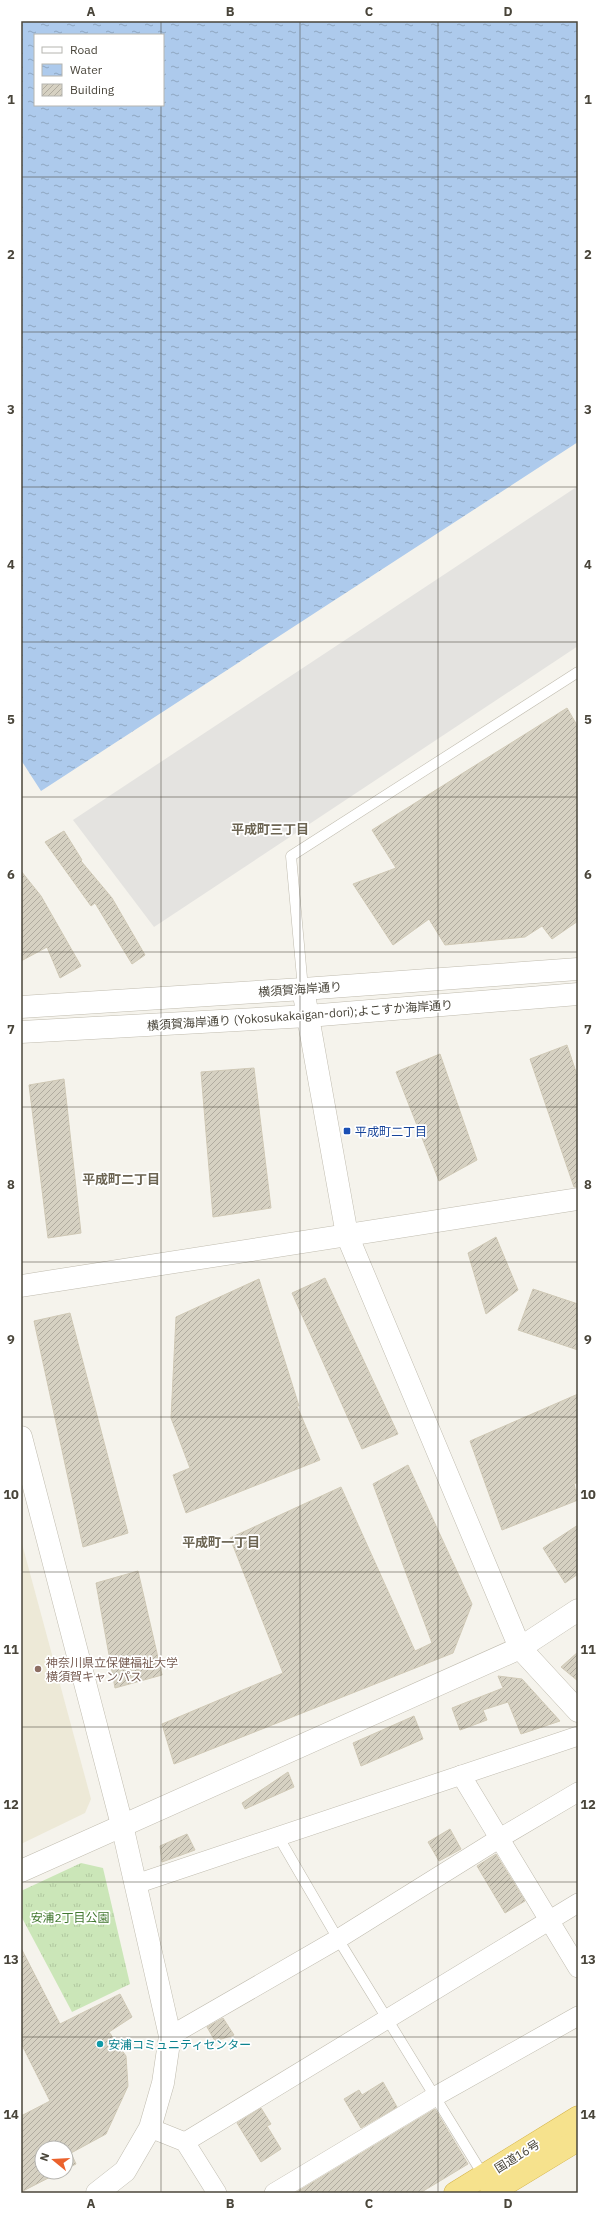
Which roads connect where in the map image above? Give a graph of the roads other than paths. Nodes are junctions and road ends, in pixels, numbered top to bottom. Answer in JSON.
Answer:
{"nodes":[{"id":1,"x":578,"y":672,"type":"edge"},
{"id":2,"x":578,"y":969,"type":"edge"},
{"id":3,"x":303,"y":989,"type":"junction"},
{"id":4,"x":578,"y":994,"type":"edge"},
{"id":5,"x":21,"y":1007,"type":"edge"},
{"id":6,"x":308,"y":1016,"type":"junction"},
{"id":7,"x":21,"y":1032,"type":"edge"},
{"id":8,"x":578,"y":1199,"type":"edge"},
{"id":9,"x":347,"y":1235,"type":"junction"},
{"id":10,"x":21,"y":1286,"type":"edge"},
{"id":11,"x":21,"y":1437,"type":"edge"},
{"id":12,"x":578,"y":1610,"type":"edge"},
{"id":13,"x":520,"y":1648,"type":"junction"},
{"id":14,"x":578,"y":1712,"type":"edge"},
{"id":15,"x":578,"y":1736,"type":"edge"},
{"id":16,"x":462,"y":1775,"type":"junction"},
{"id":17,"x":578,"y":1792,"type":"edge"},
{"id":18,"x":122,"y":1825,"type":"junction"},
{"id":19,"x":278,"y":1836,"type":"junction"},
{"id":20,"x":500,"y":1838,"type":"junction"},
{"id":21,"x":21,"y":1871,"type":"edge"},
{"id":22,"x":136,"y":1884,"type":"junction"},
{"id":23,"x":578,"y":1903,"type":"edge"},
{"id":24,"x":549,"y":1920,"type":"junction"},
{"id":25,"x":338,"y":1938,"type":"junction"},
{"id":26,"x":578,"y":1968,"type":"edge"},
{"id":27,"x":578,"y":2016,"type":"edge"},
{"id":28,"x":388,"y":2019,"type":"junction"},
{"id":29,"x":170,"y":2036,"type":"junction"},
{"id":30,"x":434,"y":2096,"type":"junction"},
{"id":31,"x":578,"y":2117,"type":"edge"},
{"id":32,"x":150,"y":2128,"type":"junction"},
{"id":33,"x":578,"y":2140,"type":"edge"},
{"id":34,"x":185,"y":2142,"type":"junction"},
{"id":35,"x":491,"y":2188,"type":"edge"},
{"id":36,"x":97,"y":2193,"type":"edge"},
{"id":37,"x":217,"y":2193,"type":"edge"},
{"id":38,"x":274,"y":2193,"type":"edge"},
{"id":39,"x":455,"y":2193,"type":"edge"}],
"edges":[{"from":1,"to":3,"type":"lane"},
{"from":2,"to":3,"type":"street","name":"横須賀海岸通り"},
{"from":3,"to":5,"type":"street","name":"横須賀海岸通り"},
{"from":3,"to":6,"type":"street"},
{"from":4,"to":6,"type":"street","name":"横須賀海岸通り (Yokosukakaigan-dori);よこすか海岸通り"},
{"from":6,"to":7,"type":"street","name":"横須賀海岸通り (Yokosukakaigan-dori);よこすか海岸通り"},
{"from":6,"to":9,"type":"street"},
{"from":8,"to":9,"type":"street"},
{"from":9,"to":10,"type":"street"},
{"from":9,"to":13,"type":"street"},
{"from":11,"to":18,"type":"street"},
{"from":12,"to":13,"type":"street"},
{"from":13,"to":14,"type":"street"},
{"from":13,"to":18,"type":"street"},
{"from":15,"to":16,"type":"street"},
{"from":16,"to":19,"type":"street"},
{"from":16,"to":20,"type":"street"},
{"from":17,"to":20,"type":"street"},
{"from":18,"to":21,"type":"street"},
{"from":18,"to":22,"type":"street"},
{"from":19,"to":22,"type":"street"},
{"from":19,"to":25,"type":"lane"},
{"from":20,"to":24,"type":"street"},
{"from":20,"to":25,"type":"street"},
{"from":22,"to":29,"type":"street"},
{"from":23,"to":24,"type":"street"},
{"from":24,"to":26,"type":"street"},
{"from":24,"to":28,"type":"street"},
{"from":25,"to":28,"type":"lane"},
{"from":25,"to":29,"type":"street"},
{"from":27,"to":30,"type":"street"},
{"from":28,"to":30,"type":"lane"},
{"from":28,"to":34,"type":"street"},
{"from":29,"to":32,"type":"street"},
{"from":30,"to":35,"type":"lane"},
{"from":30,"to":38,"type":"street"},
{"from":31,"to":35,"type":"highway","name":"国道16号"},
{"from":32,"to":34,"type":"street"},
{"from":32,"to":36,"type":"street"},
{"from":33,"to":35,"type":"highway","name":"国道16号"},
{"from":34,"to":37,"type":"street"},
{"from":35,"to":39,"type":"highway","name":"国道16号"}]}
